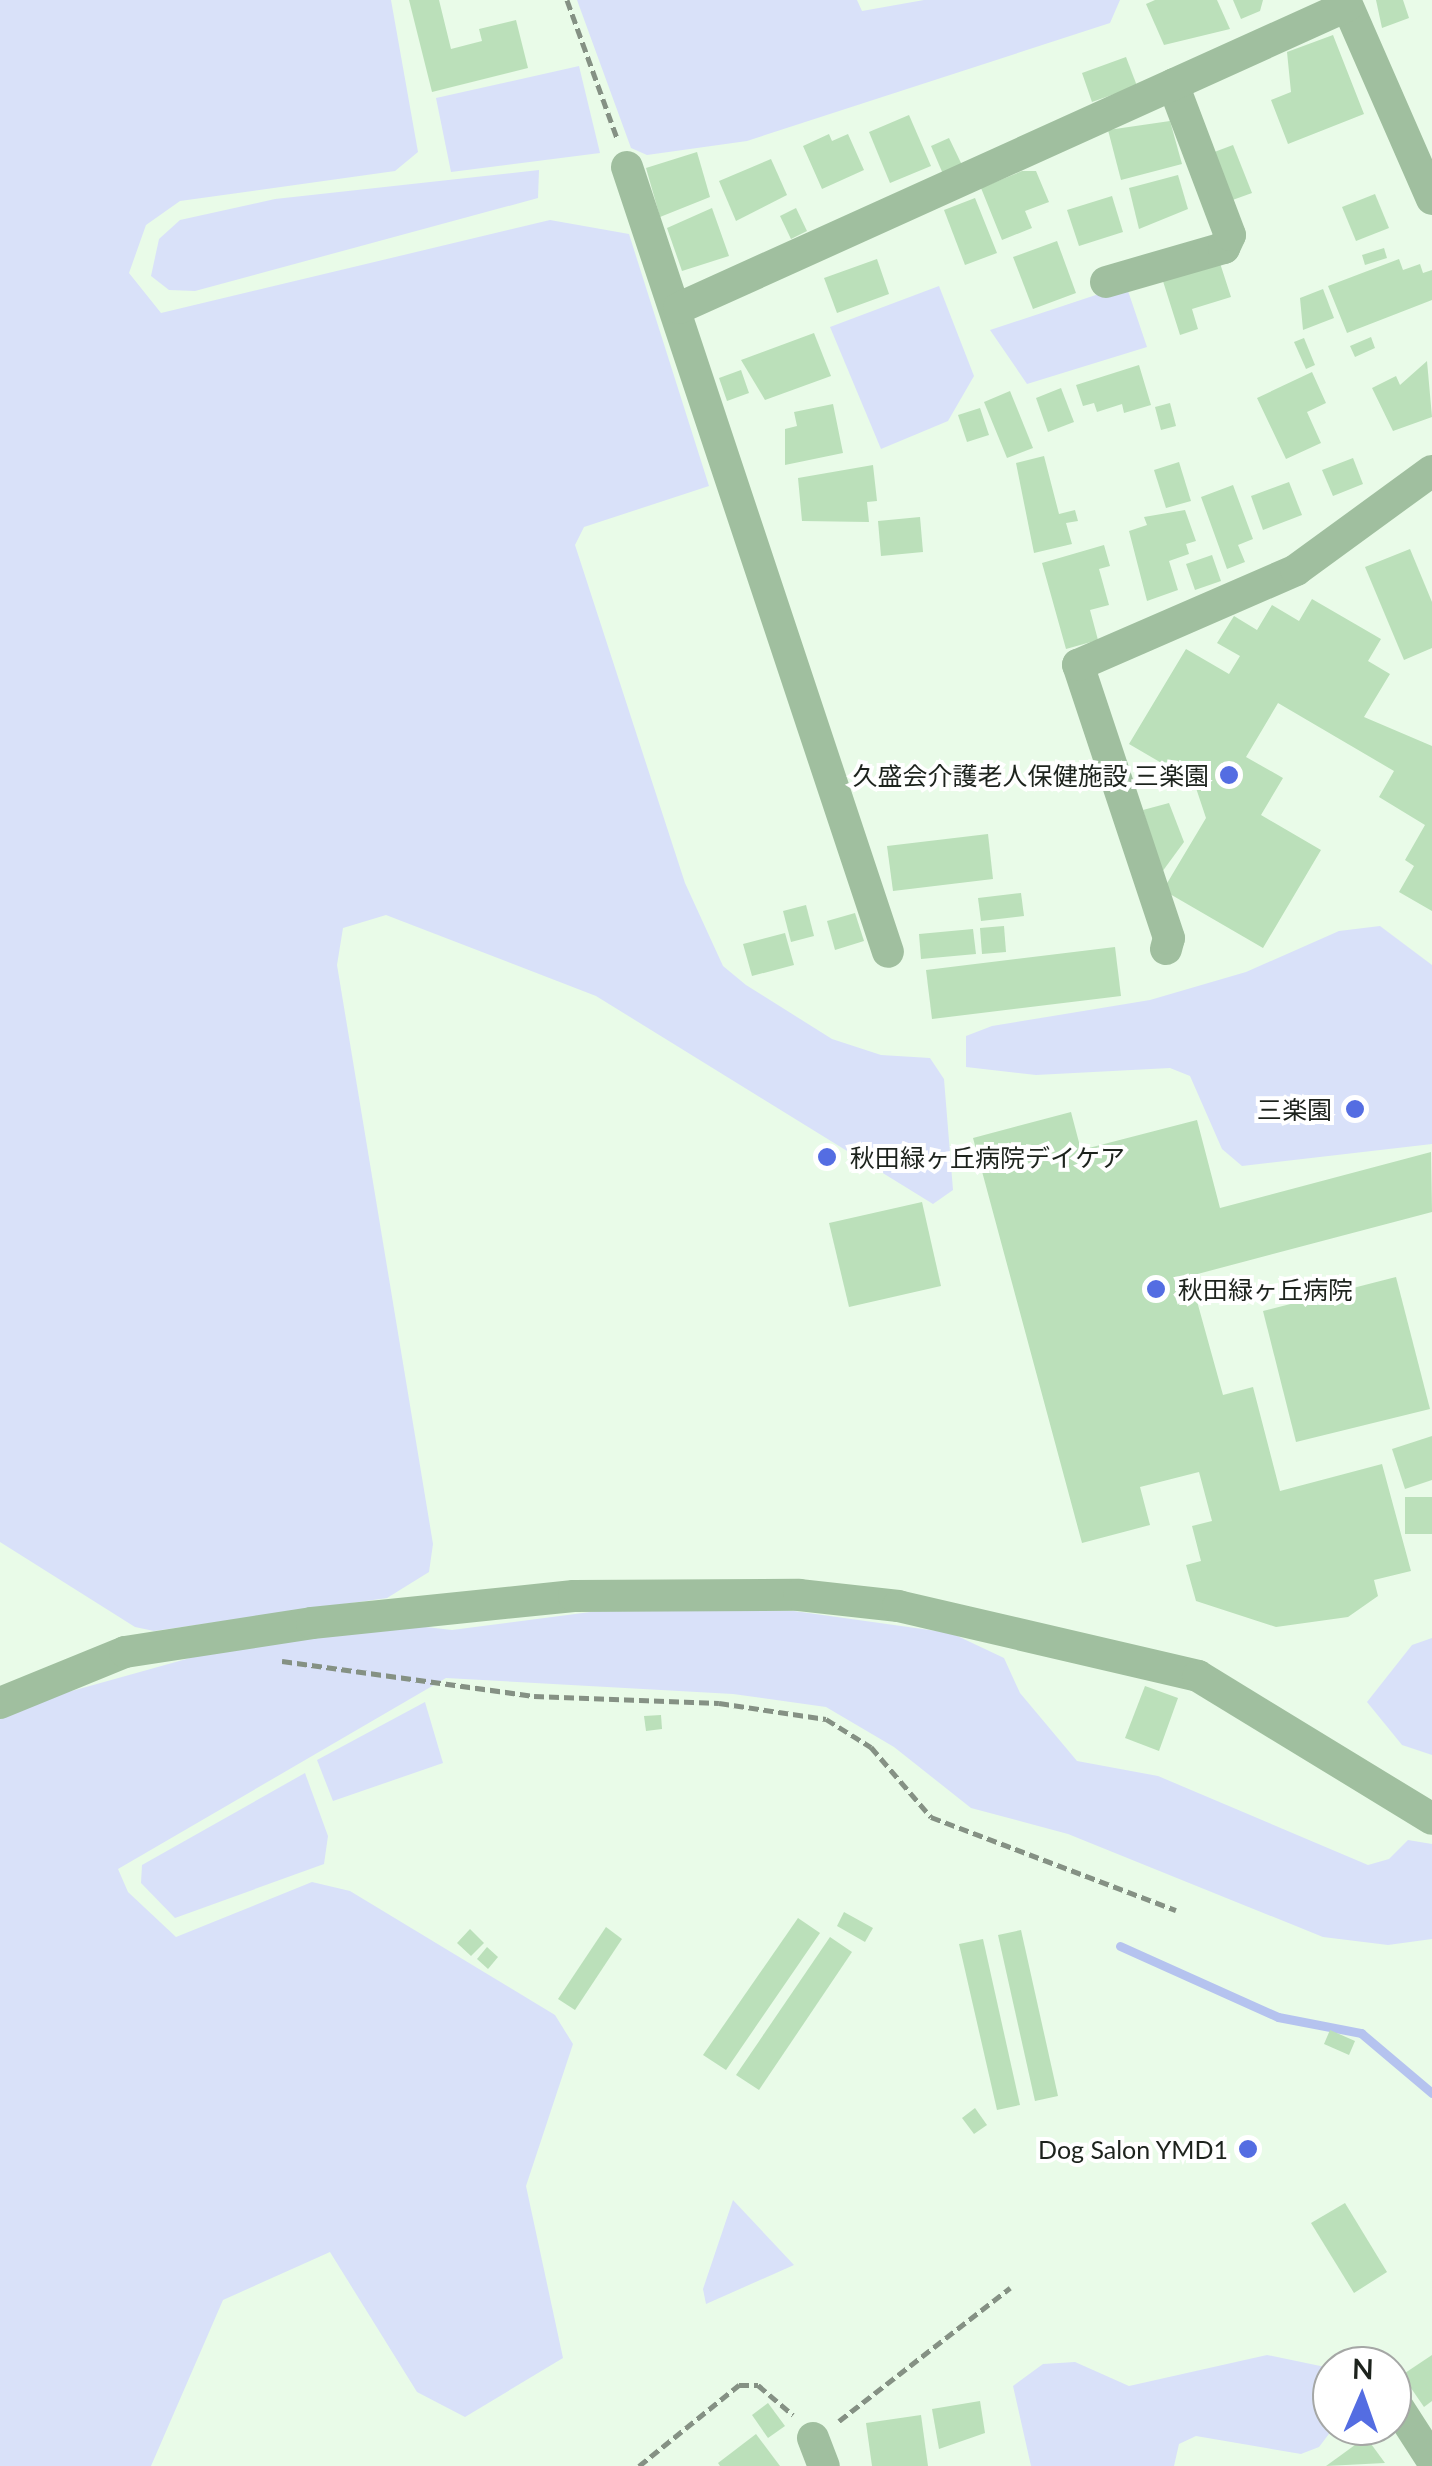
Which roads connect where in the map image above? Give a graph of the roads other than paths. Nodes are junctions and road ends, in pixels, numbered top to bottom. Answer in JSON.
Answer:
{"nodes":[{"id":1,"x":1346,"y":3,"type":"edge"},
{"id":2,"x":1173,"y":84,"type":"junction"},
{"id":3,"x":627,"y":167,"type":"road end"},
{"id":4,"x":1432,"y":199,"type":"edge"},
{"id":5,"x":1106,"y":282,"type":"dead end"},
{"id":6,"x":678,"y":308,"type":"junction"},
{"id":7,"x":1432,"y":472,"type":"edge"},
{"id":8,"x":1166,"y":949,"type":"dead end"},
{"id":9,"x":888,"y":952,"type":"dead end"},
{"id":10,"x":0,"y":1703,"type":"edge"},
{"id":11,"x":1432,"y":1819,"type":"edge"},
{"id":12,"x":1412,"y":2429,"type":"edge"},
{"id":13,"x":1432,"y":2460,"type":"edge"}],
"edges":[{"from":1,"to":2,"type":"street"},
{"from":1,"to":4,"type":"street"},
{"from":2,"to":5,"type":"street"},
{"from":2,"to":6,"type":"street"},
{"from":3,"to":6,"type":"street"},
{"from":6,"to":9,"type":"street"},
{"from":7,"to":8,"type":"street"},
{"from":10,"to":11,"type":"street"},
{"from":12,"to":13,"type":"street"}]}
